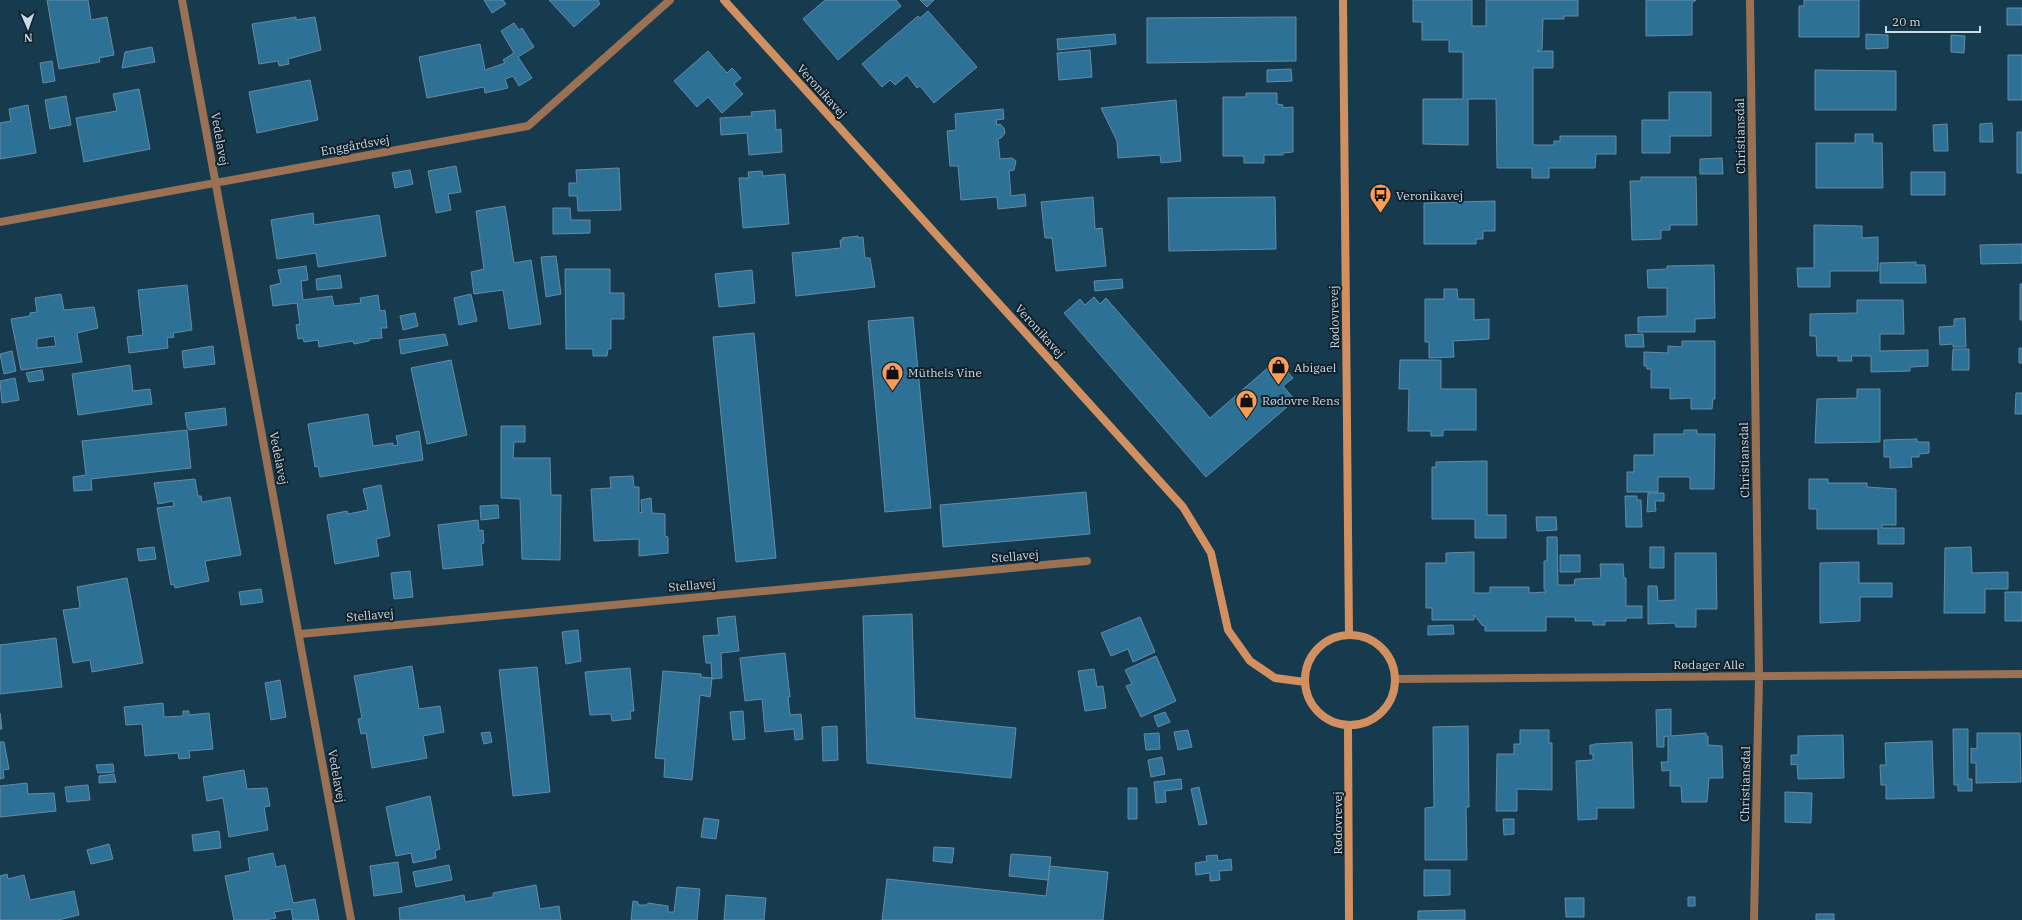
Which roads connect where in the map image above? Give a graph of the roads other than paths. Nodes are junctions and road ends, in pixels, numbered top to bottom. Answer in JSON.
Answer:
{"nodes":[{"id":1,"x":182,"y":0,"type":"edge"},
{"id":2,"x":670,"y":0,"type":"edge"},
{"id":3,"x":724,"y":0,"type":"edge"},
{"id":4,"x":1343,"y":0,"type":"edge"},
{"id":5,"x":1750,"y":0,"type":"edge"},
{"id":6,"x":215,"y":183,"type":"junction"},
{"id":7,"x":0,"y":222,"type":"edge"},
{"id":8,"x":1087,"y":561,"type":"dead end"},
{"id":9,"x":300,"y":634,"type":"junction"},
{"id":10,"x":1349,"y":635,"type":"junction"},
{"id":11,"x":2022,"y":674,"type":"edge"},
{"id":12,"x":1758,"y":676,"type":"junction"},
{"id":13,"x":1396,"y":679,"type":"junction"},
{"id":14,"x":1305,"y":682,"type":"junction"},
{"id":15,"x":1348,"y":725,"type":"junction"},
{"id":16,"x":351,"y":920,"type":"edge"},
{"id":17,"x":1349,"y":920,"type":"edge"},
{"id":18,"x":1754,"y":920,"type":"edge"}],
"edges":[{"from":1,"to":6,"type":"street","name":"Vedelavej"},
{"from":2,"to":6,"type":"street","name":"Enggårdsvej"},
{"from":3,"to":14,"type":"street","name":"Veronikavej"},
{"from":4,"to":10,"type":"street","name":"Rødovrevej"},
{"from":5,"to":12,"type":"street","name":"Christiansdal"},
{"from":6,"to":7,"type":"street","name":"Enggårdsvej"},
{"from":6,"to":9,"type":"street","name":"Vedelavej"},
{"from":8,"to":9,"type":"street","name":"Stellavej"},
{"from":9,"to":16,"type":"street","name":"Vedelavej"},
{"from":10,"to":13,"type":"street"},
{"from":10,"to":14,"type":"street"},
{"from":11,"to":12,"type":"street","name":"Rødager Alle"},
{"from":12,"to":13,"type":"street","name":"Rødager Alle"},
{"from":12,"to":18,"type":"street","name":"Christiansdal"},
{"from":13,"to":15,"type":"street"},
{"from":14,"to":15,"type":"street"},
{"from":15,"to":17,"type":"street","name":"Rødovrevej"}]}
